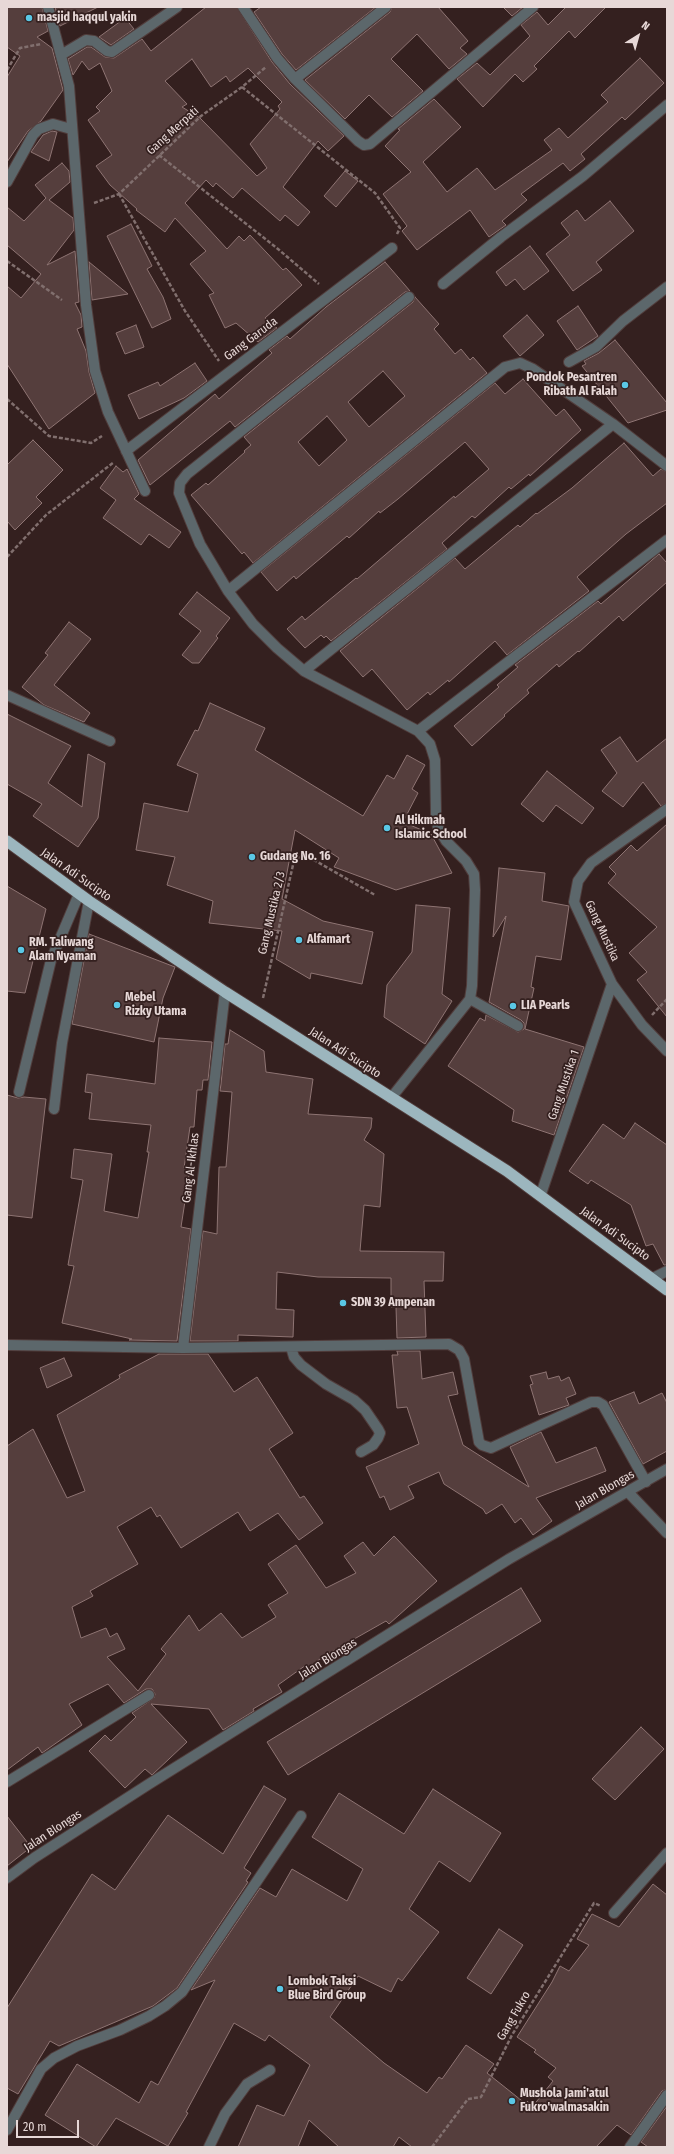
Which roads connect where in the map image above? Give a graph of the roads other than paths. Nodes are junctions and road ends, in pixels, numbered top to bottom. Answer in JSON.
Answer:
{"nodes":[{"id":1,"x":48,"y":7,"type":"edge"},
{"id":2,"x":178,"y":7,"type":"edge"},
{"id":3,"x":243,"y":7,"type":"edge"},
{"id":4,"x":386,"y":7,"type":"edge"},
{"id":5,"x":534,"y":7,"type":"edge"},
{"id":6,"x":61,"y":55,"type":"junction"},
{"id":7,"x":295,"y":79,"type":"junction"},
{"id":8,"x":667,"y":105,"type":"edge"},
{"id":9,"x":71,"y":129,"type":"junction"},
{"id":10,"x":7,"y":182,"type":"edge"},
{"id":11,"x":392,"y":248,"type":"road end"},
{"id":12,"x":443,"y":284,"type":"dead end"},
{"id":13,"x":667,"y":287,"type":"edge"},
{"id":14,"x":409,"y":297,"type":"dead end"},
{"id":15,"x":569,"y":362,"type":"dead end"},
{"id":16,"x":613,"y":424,"type":"junction"},
{"id":17,"x":126,"y":451,"type":"junction"},
{"id":18,"x":667,"y":466,"type":"edge"},
{"id":19,"x":145,"y":491,"type":"dead end"},
{"id":20,"x":667,"y":540,"type":"edge"},
{"id":21,"x":228,"y":592,"type":"junction"},
{"id":22,"x":304,"y":671,"type":"junction"},
{"id":23,"x":7,"y":694,"type":"edge"},
{"id":24,"x":418,"y":731,"type":"junction"},
{"id":25,"x":110,"y":741,"type":"dead end"},
{"id":26,"x":667,"y":809,"type":"edge"},
{"id":27,"x":7,"y":841,"type":"edge"},
{"id":28,"x":79,"y":894,"type":"junction"},
{"id":29,"x":89,"y":901,"type":"junction"},
{"id":30,"x":612,"y":984,"type":"junction"},
{"id":31,"x":225,"y":992,"type":"junction"},
{"id":32,"x":470,"y":999,"type":"junction"},
{"id":33,"x":518,"y":1026,"type":"dead end"},
{"id":34,"x":667,"y":1051,"type":"edge"},
{"id":35,"x":19,"y":1092,"type":"dead end"},
{"id":36,"x":391,"y":1098,"type":"junction"},
{"id":37,"x":54,"y":1109,"type":"dead end"},
{"id":38,"x":540,"y":1194,"type":"junction"},
{"id":39,"x":667,"y":1271,"type":"edge"},
{"id":40,"x":653,"y":1278,"type":"junction"},
{"id":41,"x":667,"y":1290,"type":"edge"},
{"id":42,"x":7,"y":1345,"type":"edge"},
{"id":43,"x":290,"y":1347,"type":"junction"},
{"id":44,"x":183,"y":1348,"type":"junction"},
{"id":45,"x":361,"y":1452,"type":"dead end"},
{"id":46,"x":667,"y":1469,"type":"edge"},
{"id":47,"x":646,"y":1482,"type":"junction"},
{"id":48,"x":628,"y":1492,"type":"junction"},
{"id":49,"x":667,"y":1533,"type":"edge"},
{"id":50,"x":150,"y":1694,"type":"dead end"},
{"id":51,"x":7,"y":1782,"type":"edge"},
{"id":52,"x":301,"y":1816,"type":"dead end"},
{"id":53,"x":667,"y":1853,"type":"edge"},
{"id":54,"x":7,"y":1878,"type":"edge"},
{"id":55,"x":614,"y":1913,"type":"road end"},
{"id":56,"x":270,"y":2070,"type":"dead end"},
{"id":57,"x":667,"y":2095,"type":"edge"},
{"id":58,"x":7,"y":2130,"type":"edge"},
{"id":59,"x":209,"y":2147,"type":"edge"},
{"id":60,"x":630,"y":2147,"type":"edge"}],
"edges":[{"from":1,"to":6,"type":"street"},
{"from":2,"to":6,"type":"street"},
{"from":3,"to":7,"type":"street"},
{"from":4,"to":7,"type":"street"},
{"from":5,"to":7,"type":"street"},
{"from":6,"to":9,"type":"street"},
{"from":8,"to":12,"type":"street"},
{"from":9,"to":10,"type":"street"},
{"from":9,"to":17,"type":"street"},
{"from":11,"to":17,"type":"street","name":"Gang Garuda"},
{"from":13,"to":15,"type":"street"},
{"from":14,"to":21,"type":"street"},
{"from":16,"to":18,"type":"street"},
{"from":16,"to":21,"type":"street"},
{"from":16,"to":22,"type":"street"},
{"from":17,"to":19,"type":"street"},
{"from":20,"to":24,"type":"street"},
{"from":21,"to":22,"type":"street"},
{"from":22,"to":24,"type":"street"},
{"from":23,"to":25,"type":"street"},
{"from":24,"to":32,"type":"street"},
{"from":26,"to":30,"type":"street","name":"Gang Mustika"},
{"from":27,"to":28,"type":"highway","name":"Jalan Adi Sucipto"},
{"from":28,"to":29,"type":"highway","name":"Jalan Adi Sucipto"},
{"from":28,"to":35,"type":"street"},
{"from":29,"to":31,"type":"highway","name":"Jalan Adi Sucipto"},
{"from":29,"to":37,"type":"street"},
{"from":30,"to":34,"type":"street","name":"Gang Mustika"},
{"from":30,"to":38,"type":"street","name":"Gang Mustika 1"},
{"from":31,"to":36,"type":"highway","name":"Jalan Adi Sucipto"},
{"from":31,"to":44,"type":"street","name":"Gang Al-Ikhlas"},
{"from":32,"to":33,"type":"street"},
{"from":32,"to":36,"type":"street"},
{"from":36,"to":38,"type":"highway","name":"Jalan Adi Sucipto"},
{"from":38,"to":40,"type":"highway","name":"Jalan Adi Sucipto"},
{"from":39,"to":40,"type":"street"},
{"from":40,"to":41,"type":"highway","name":"Jalan Adi Sucipto"},
{"from":42,"to":44,"type":"street"},
{"from":43,"to":44,"type":"street"},
{"from":43,"to":45,"type":"street"},
{"from":43,"to":47,"type":"street"},
{"from":46,"to":47,"type":"street","name":"Jalan Blongas"},
{"from":47,"to":48,"type":"street","name":"Jalan Blongas"},
{"from":48,"to":49,"type":"street"},
{"from":48,"to":54,"type":"street","name":"Jalan Blongas"},
{"from":50,"to":51,"type":"street"},
{"from":52,"to":58,"type":"street"},
{"from":53,"to":55,"type":"street"},
{"from":56,"to":59,"type":"street"},
{"from":57,"to":60,"type":"street"}]}
